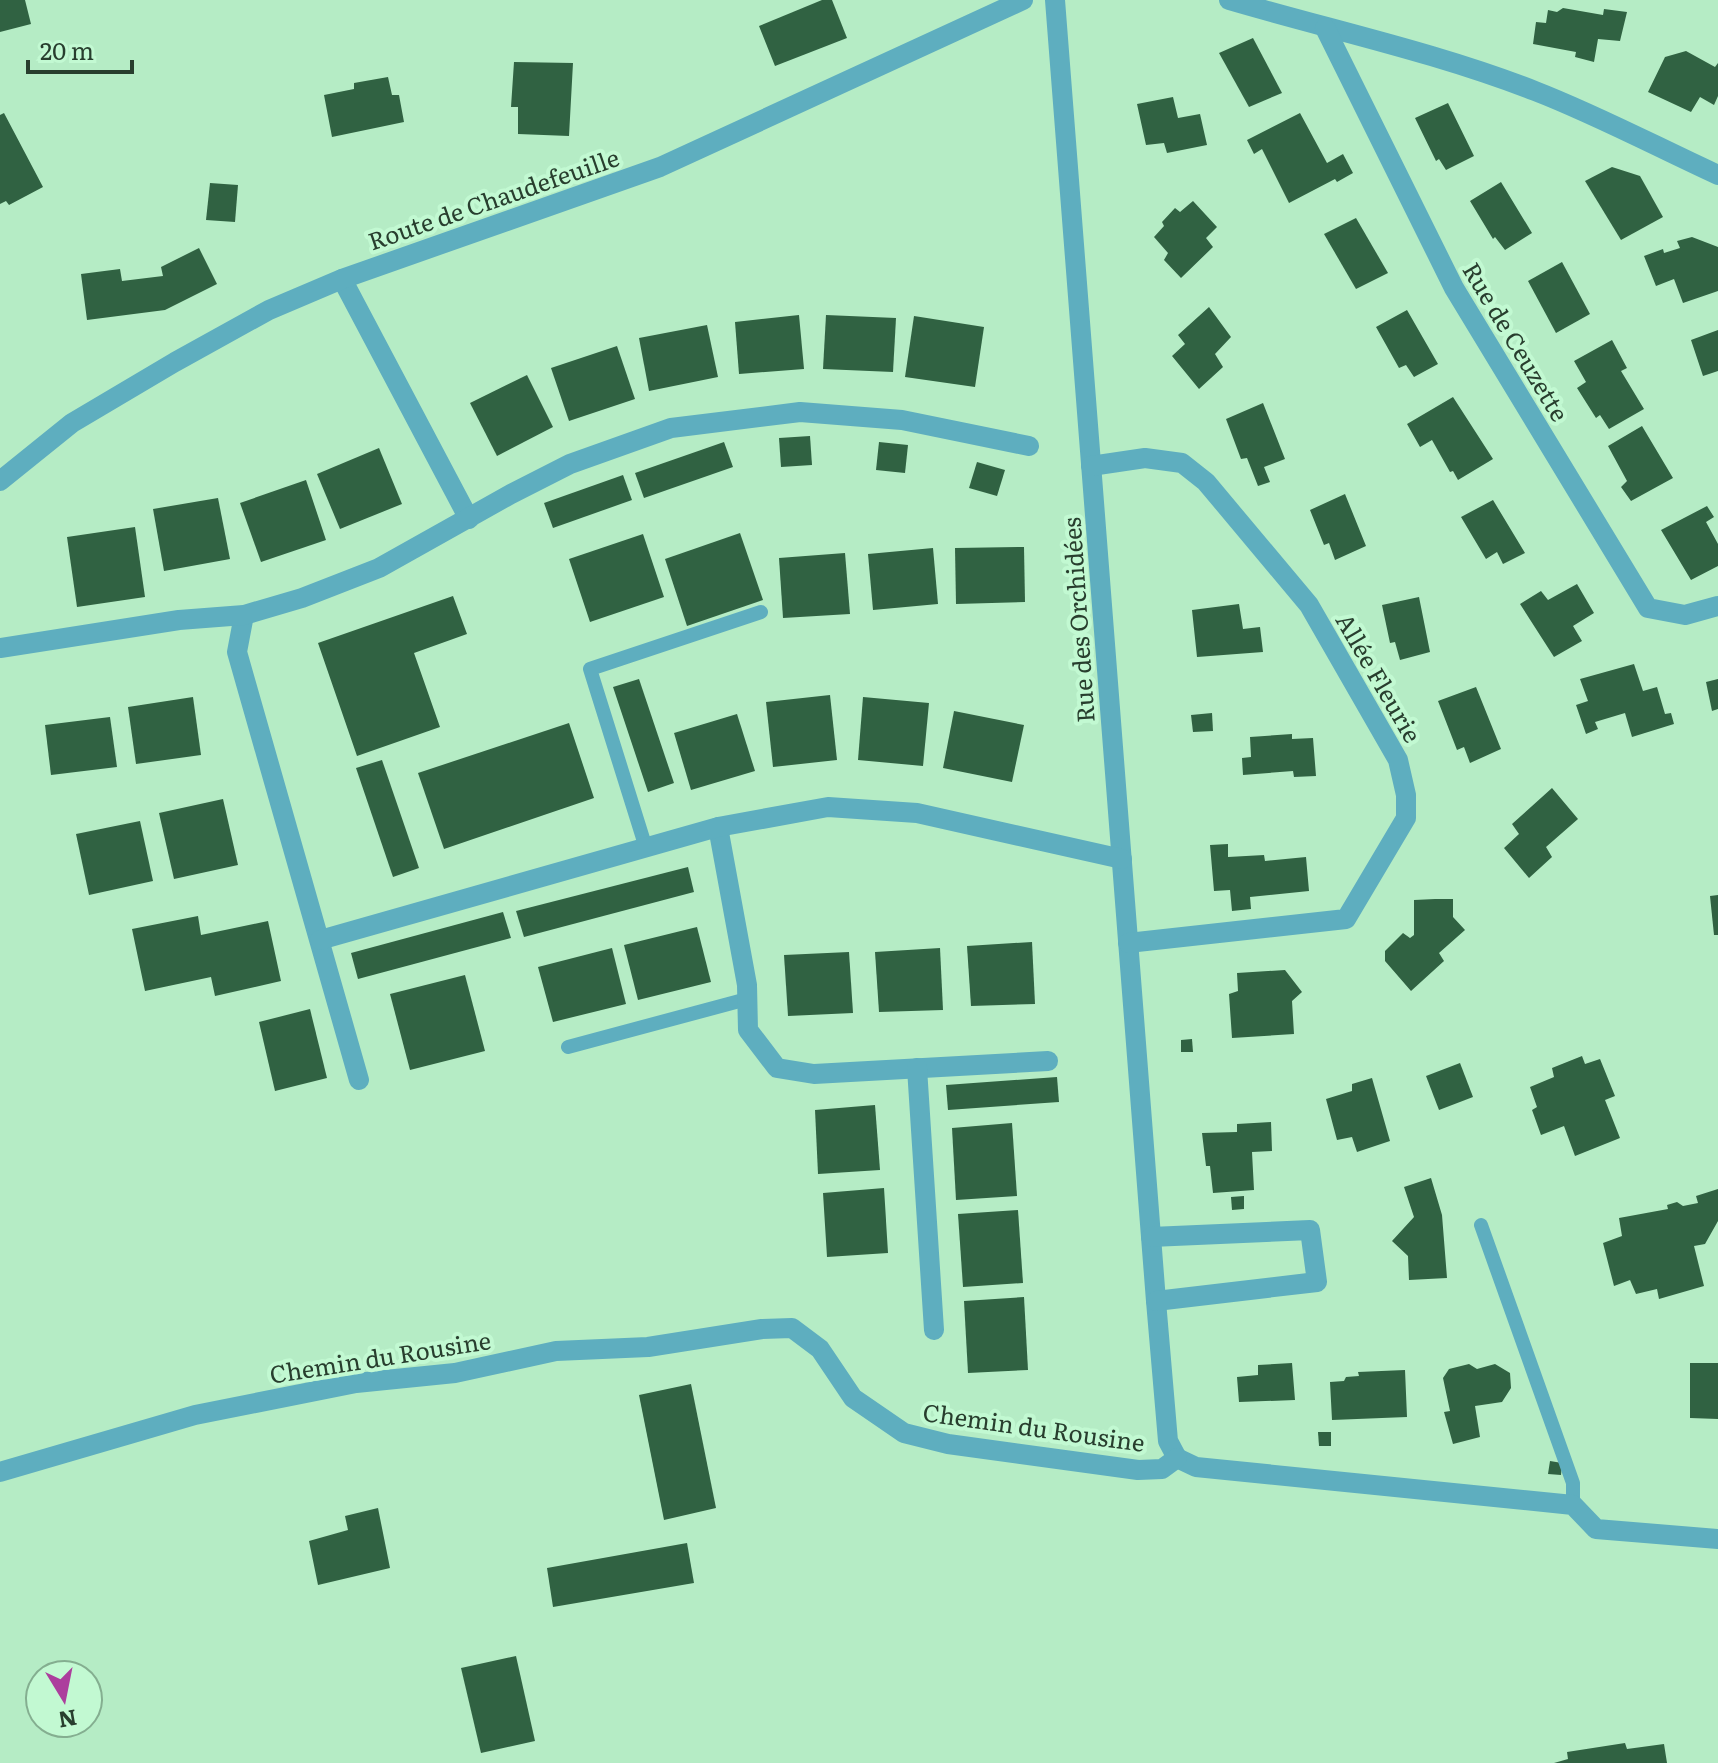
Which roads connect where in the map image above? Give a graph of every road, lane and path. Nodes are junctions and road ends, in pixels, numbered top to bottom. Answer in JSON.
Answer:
{"nodes":[{"id":1,"x":1023,"y":0,"type":"edge"},
{"id":2,"x":1055,"y":0,"type":"edge"},
{"id":3,"x":1229,"y":0,"type":"edge"},
{"id":4,"x":1325,"y":28,"type":"junction"},
{"id":5,"x":1718,"y":175,"type":"edge"},
{"id":6,"x":342,"y":279,"type":"junction"},
{"id":7,"x":1029,"y":446,"type":"dead end"},
{"id":8,"x":1091,"y":466,"type":"junction"},
{"id":9,"x":0,"y":481,"type":"edge"},
{"id":10,"x":469,"y":519,"type":"junction"},
{"id":11,"x":1718,"y":606,"type":"edge"},
{"id":12,"x":761,"y":612,"type":"dead end"},
{"id":13,"x":244,"y":615,"type":"junction"},
{"id":14,"x":0,"y":648,"type":"edge"},
{"id":15,"x":718,"y":827,"type":"junction"},
{"id":16,"x":646,"y":848,"type":"junction"},
{"id":17,"x":1122,"y":859,"type":"junction"},
{"id":18,"x":320,"y":940,"type":"junction"},
{"id":19,"x":1128,"y":943,"type":"junction"},
{"id":20,"x":747,"y":999,"type":"junction"},
{"id":21,"x":568,"y":1047,"type":"dead end"},
{"id":22,"x":1048,"y":1061,"type":"dead end"},
{"id":23,"x":917,"y":1068,"type":"junction"},
{"id":24,"x":359,"y":1080,"type":"dead end"},
{"id":25,"x":1481,"y":1225,"type":"dead end"},
{"id":26,"x":1151,"y":1237,"type":"junction"},
{"id":27,"x":1156,"y":1301,"type":"junction"},
{"id":28,"x":934,"y":1330,"type":"dead end"},
{"id":29,"x":1177,"y":1458,"type":"junction"},
{"id":30,"x":0,"y":1472,"type":"edge"},
{"id":31,"x":1573,"y":1505,"type":"junction"},
{"id":32,"x":1718,"y":1539,"type":"edge"}],
"edges":[{"from":1,"to":6,"type":"street","name":"Route de Chaudefeuille"},
{"from":2,"to":8,"type":"street","name":"Rue des Orchidées"},
{"from":3,"to":4,"type":"street"},
{"from":4,"to":5,"type":"street"},
{"from":4,"to":11,"type":"street","name":"Rue de Ceuzette"},
{"from":6,"to":9,"type":"street","name":"Route de Chaudefeuille"},
{"from":6,"to":10,"type":"street"},
{"from":7,"to":10,"type":"street"},
{"from":8,"to":17,"type":"street","name":"Rue des Orchidées"},
{"from":8,"to":19,"type":"street","name":"Allée Fleurie"},
{"from":10,"to":13,"type":"street"},
{"from":12,"to":16,"type":"lane"},
{"from":13,"to":14,"type":"street"},
{"from":13,"to":18,"type":"street"},
{"from":15,"to":16,"type":"street"},
{"from":15,"to":17,"type":"street"},
{"from":15,"to":20,"type":"street"},
{"from":16,"to":18,"type":"street"},
{"from":17,"to":19,"type":"street","name":"Rue des Orchidées"},
{"from":18,"to":24,"type":"street"},
{"from":19,"to":26,"type":"street","name":"Rue des Orchidées"},
{"from":20,"to":21,"type":"lane"},
{"from":20,"to":23,"type":"street"},
{"from":22,"to":23,"type":"street"},
{"from":23,"to":28,"type":"street"},
{"from":25,"to":31,"type":"lane"},
{"from":26,"to":27,"type":"street","name":"Rue des Orchidées"},
{"from":26,"to":27,"type":"street"},
{"from":27,"to":29,"type":"street","name":"Rue des Orchidées"},
{"from":29,"to":30,"type":"street","name":"Chemin du Rousine"},
{"from":29,"to":31,"type":"street","name":"Chemin du Rousine"},
{"from":31,"to":32,"type":"street"}]}
